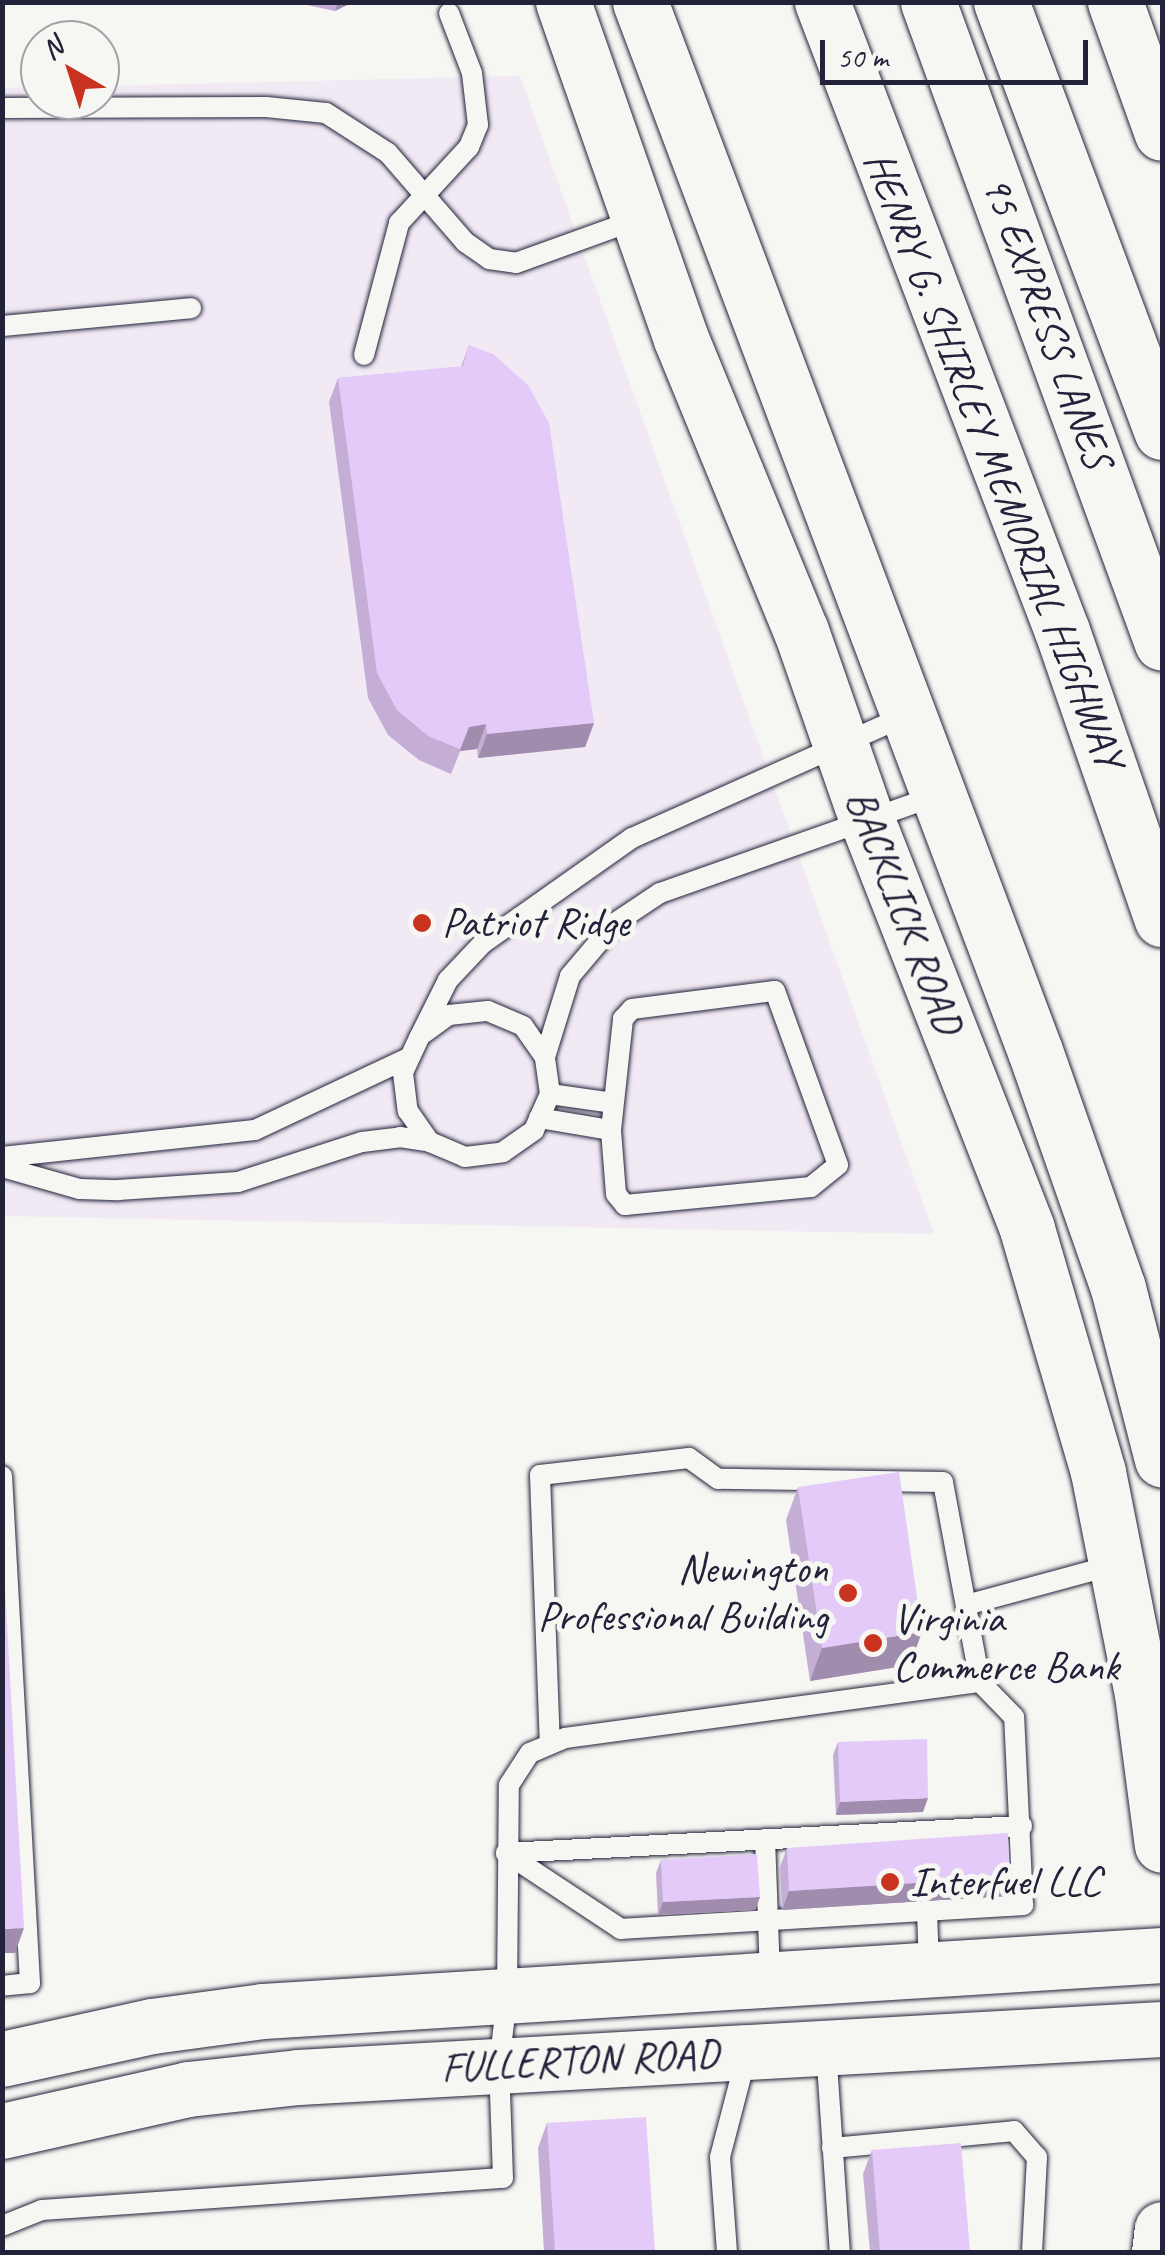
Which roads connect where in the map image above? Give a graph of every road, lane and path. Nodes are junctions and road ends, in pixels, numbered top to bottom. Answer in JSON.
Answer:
{"nodes":[{"id":1,"x":563,"y":2,"type":"edge"},
{"id":2,"x":640,"y":2,"type":"edge"},
{"id":3,"x":822,"y":2,"type":"edge"},
{"id":4,"x":928,"y":2,"type":"edge"},
{"id":5,"x":1001,"y":2,"type":"edge"},
{"id":6,"x":1115,"y":2,"type":"edge"},
{"id":7,"x":449,"y":12,"type":"dead end"},
{"id":8,"x":2,"y":108,"type":"edge"},
{"id":9,"x":1162,"y":133,"type":"edge"},
{"id":10,"x":424,"y":195,"type":"junction"},
{"id":11,"x":640,"y":218,"type":"junction"},
{"id":12,"x":191,"y":308,"type":"dead end"},
{"id":13,"x":2,"y":326,"type":"edge"},
{"id":14,"x":364,"y":355,"type":"dead end"},
{"id":15,"x":1162,"y":432,"type":"edge"},
{"id":16,"x":1162,"y":643,"type":"edge"},
{"id":17,"x":906,"y":716,"type":"junction"},
{"id":18,"x":840,"y":742,"type":"junction"},
{"id":19,"x":938,"y":795,"type":"junction"},
{"id":20,"x":867,"y":820,"type":"junction"},
{"id":21,"x":1162,"y":919,"type":"edge"},
{"id":22,"x":415,"y":1047,"type":"junction"},
{"id":23,"x":545,"y":1057,"type":"junction"},
{"id":24,"x":550,"y":1094,"type":"junction"},
{"id":25,"x":613,"y":1103,"type":"junction"},
{"id":26,"x":540,"y":1118,"type":"junction"},
{"id":27,"x":611,"y":1130,"type":"junction"},
{"id":28,"x":430,"y":1142,"type":"junction"},
{"id":29,"x":2,"y":1157,"type":"edge"},
{"id":30,"x":2,"y":1167,"type":"edge"},
{"id":31,"x":1162,"y":1458,"type":"edge"},
{"id":32,"x":2,"y":1476,"type":"edge"},
{"id":33,"x":5,"y":1555,"type":"edge"},
{"id":34,"x":1118,"y":1564,"type":"junction"},
{"id":35,"x":966,"y":1605,"type":"junction"},
{"id":36,"x":980,"y":1682,"type":"junction"},
{"id":37,"x":550,"y":1744,"type":"junction"},
{"id":38,"x":1022,"y":1826,"type":"junction"},
{"id":39,"x":765,"y":1839,"type":"junction"},
{"id":40,"x":1162,"y":1845,"type":"edge"},
{"id":41,"x":506,"y":1852,"type":"junction"},
{"id":42,"x":927,"y":1911,"type":"junction"},
{"id":43,"x":768,"y":1920,"type":"junction"},
{"id":44,"x":1162,"y":1955,"type":"edge"},
{"id":45,"x":929,"y":1971,"type":"junction"},
{"id":46,"x":770,"y":1981,"type":"junction"},
{"id":47,"x":2,"y":1986,"type":"edge"},
{"id":48,"x":507,"y":1997,"type":"junction"},
{"id":49,"x":1162,"y":2029,"type":"edge"},
{"id":50,"x":826,"y":2047,"type":"junction"},
{"id":51,"x":747,"y":2052,"type":"junction"},
{"id":52,"x":2,"y":2059,"type":"edge"},
{"id":53,"x":499,"y":2066,"type":"junction"},
{"id":54,"x":2,"y":2131,"type":"edge"},
{"id":55,"x":832,"y":2148,"type":"junction"},
{"id":56,"x":2,"y":2226,"type":"edge"},
{"id":57,"x":1162,"y":2229,"type":"edge"},
{"id":58,"x":727,"y":2252,"type":"edge"},
{"id":59,"x":840,"y":2252,"type":"edge"},
{"id":60,"x":1032,"y":2252,"type":"edge"},
{"id":61,"x":1158,"y":2252,"type":"edge"}],
"edges":[{"from":1,"to":11,"type":"main road","name":"BACKLICK ROAD"},
{"from":2,"to":17,"type":"main road","name":"BACKLICK ROAD"},
{"from":3,"to":21,"type":"main road","name":"HENRY G. SHIRLEY MEMORIAL HIGHWAY"},
{"from":4,"to":16,"type":"main road","name":"95 EXPRESS LANES"},
{"from":5,"to":15,"type":"main road"},
{"from":6,"to":9,"type":"main road"},
{"from":7,"to":10,"type":"lane"},
{"from":8,"to":10,"type":"lane"},
{"from":10,"to":11,"type":"lane"},
{"from":10,"to":14,"type":"lane"},
{"from":11,"to":18,"type":"main road","name":"BACKLICK ROAD"},
{"from":12,"to":13,"type":"lane"},
{"from":17,"to":18,"type":"lane"},
{"from":17,"to":19,"type":"main road","name":"BACKLICK ROAD"},
{"from":18,"to":20,"type":"main road","name":"BACKLICK ROAD"},
{"from":18,"to":22,"type":"lane"},
{"from":19,"to":20,"type":"lane"},
{"from":19,"to":31,"type":"main road","name":"BACKLICK ROAD"},
{"from":20,"to":23,"type":"lane"},
{"from":20,"to":34,"type":"main road","name":"BACKLICK ROAD"},
{"from":22,"to":23,"type":"lane"},
{"from":22,"to":28,"type":"lane"},
{"from":22,"to":29,"type":"lane"},
{"from":23,"to":24,"type":"lane"},
{"from":24,"to":25,"type":"lane"},
{"from":24,"to":26,"type":"lane"},
{"from":25,"to":27,"type":"lane"},
{"from":25,"to":27,"type":"lane"},
{"from":26,"to":27,"type":"lane"},
{"from":26,"to":28,"type":"lane"},
{"from":28,"to":30,"type":"lane"},
{"from":32,"to":33,"type":"lane"},
{"from":33,"to":47,"type":"lane"},
{"from":34,"to":35,"type":"lane"},
{"from":34,"to":40,"type":"main road","name":"BACKLICK ROAD"},
{"from":35,"to":36,"type":"lane"},
{"from":35,"to":37,"type":"lane"},
{"from":36,"to":37,"type":"lane"},
{"from":36,"to":38,"type":"lane"},
{"from":37,"to":41,"type":"lane"},
{"from":38,"to":39,"type":"lane"},
{"from":38,"to":42,"type":"lane"},
{"from":39,"to":41,"type":"lane"},
{"from":39,"to":43,"type":"lane"},
{"from":41,"to":43,"type":"lane"},
{"from":41,"to":48,"type":"lane"},
{"from":42,"to":43,"type":"lane"},
{"from":42,"to":45,"type":"lane"},
{"from":43,"to":46,"type":"lane"},
{"from":44,"to":45,"type":"main road","name":"FULLERTON ROAD"},
{"from":45,"to":46,"type":"main road","name":"FULLERTON ROAD"},
{"from":46,"to":48,"type":"main road","name":"FULLERTON ROAD"},
{"from":48,"to":52,"type":"main road","name":"FULLERTON ROAD"},
{"from":48,"to":53,"type":"lane"},
{"from":49,"to":50,"type":"main road","name":"FULLERTON ROAD"},
{"from":50,"to":51,"type":"main road","name":"FULLERTON ROAD"},
{"from":50,"to":55,"type":"lane"},
{"from":51,"to":53,"type":"main road","name":"FULLERTON ROAD"},
{"from":51,"to":58,"type":"lane"},
{"from":53,"to":54,"type":"main road","name":"FULLERTON ROAD"},
{"from":53,"to":56,"type":"lane"},
{"from":55,"to":59,"type":"lane"},
{"from":55,"to":60,"type":"lane"},
{"from":57,"to":61,"type":"main road"}]}
